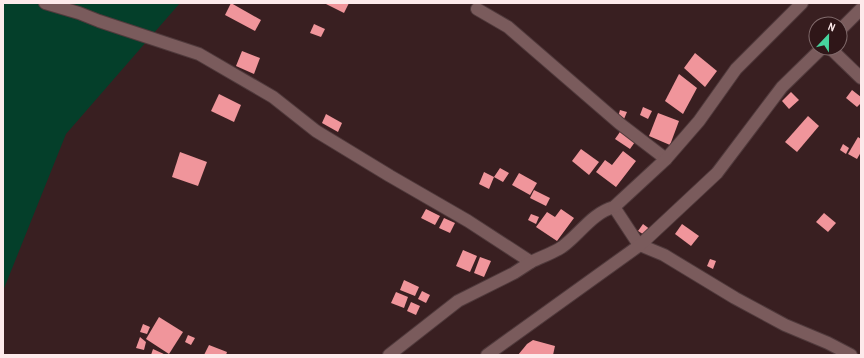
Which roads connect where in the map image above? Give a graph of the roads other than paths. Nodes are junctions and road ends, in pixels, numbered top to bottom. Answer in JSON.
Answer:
{"nodes":[{"id":1,"x":45,"y":3,"type":"edge"},
{"id":2,"x":802,"y":3,"type":"edge"},
{"id":3,"x":476,"y":9,"type":"dead end"},
{"id":4,"x":861,"y":9,"type":"edge"},
{"id":5,"x":848,"y":22,"type":"edge"},
{"id":6,"x":814,"y":56,"type":"edge"},
{"id":7,"x":838,"y":56,"type":"edge"},
{"id":8,"x":861,"y":78,"type":"edge"},
{"id":9,"x":666,"y":159,"type":"junction"},
{"id":10,"x":616,"y":209,"type":"junction"},
{"id":11,"x":638,"y":244,"type":"junction"},
{"id":12,"x":531,"y":262,"type":"junction"},
{"id":13,"x":389,"y":355,"type":"edge"},
{"id":14,"x":487,"y":355,"type":"edge"},
{"id":15,"x":851,"y":355,"type":"edge"}],
"edges":[{"from":1,"to":12,"type":"street"},
{"from":2,"to":9,"type":"street"},
{"from":3,"to":9,"type":"street"},
{"from":4,"to":5,"type":"street"},
{"from":6,"to":11,"type":"street"},
{"from":7,"to":8,"type":"street"},
{"from":9,"to":10,"type":"street"},
{"from":10,"to":11,"type":"street"},
{"from":10,"to":12,"type":"street"},
{"from":11,"to":14,"type":"street"},
{"from":11,"to":15,"type":"street"},
{"from":12,"to":13,"type":"street"}]}
